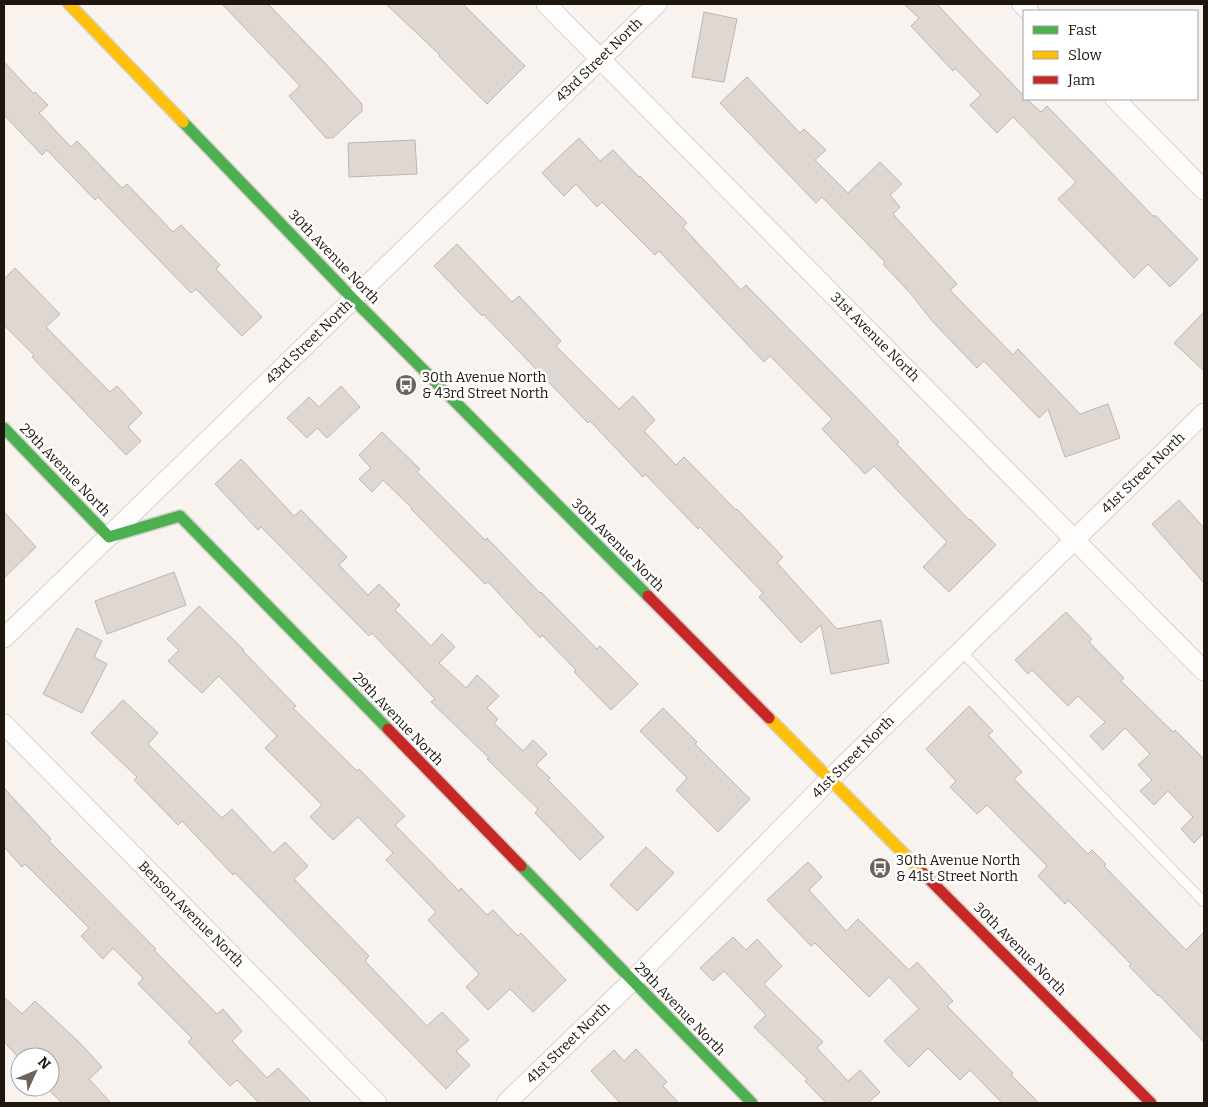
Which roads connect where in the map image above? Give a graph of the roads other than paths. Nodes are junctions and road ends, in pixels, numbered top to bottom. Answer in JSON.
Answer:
{"nodes":[{"id":1,"x":69,"y":4,"type":"edge"},
{"id":2,"x":546,"y":4,"type":"edge"},
{"id":3,"x":657,"y":4,"type":"edge"},
{"id":4,"x":600,"y":59,"type":"junction"},
{"id":5,"x":1116,"y":100,"type":"edge"},
{"id":6,"x":1204,"y":190,"type":"edge"},
{"id":7,"x":353,"y":299,"type":"junction"},
{"id":8,"x":1202,"y":419,"type":"edge"},
{"id":9,"x":4,"y":428,"type":"edge"},
{"id":10,"x":109,"y":537,"type":"junction"},
{"id":11,"x":1075,"y":540,"type":"junction"},
{"id":12,"x":4,"y":638,"type":"edge"},
{"id":13,"x":961,"y":651,"type":"junction"},
{"id":14,"x":1204,"y":671,"type":"edge"},
{"id":15,"x":4,"y":724,"type":"edge"},
{"id":16,"x":830,"y":779,"type":"junction"},
{"id":17,"x":1204,"y":902,"type":"edge"},
{"id":18,"x":632,"y":981,"type":"junction"},
{"id":19,"x":378,"y":1103,"type":"edge"},
{"id":20,"x":506,"y":1103,"type":"edge"},
{"id":21,"x":752,"y":1103,"type":"edge"},
{"id":22,"x":1150,"y":1103,"type":"edge"}],
"edges":[{"from":1,"to":7,"type":"street","name":"30th Avenue North"},
{"from":2,"to":4,"type":"street","name":"31st Avenue North"},
{"from":3,"to":4,"type":"street","name":"43rd Street North"},
{"from":4,"to":7,"type":"street","name":"43rd Street North"},
{"from":4,"to":11,"type":"street","name":"31st Avenue North"},
{"from":5,"to":6,"type":"street"},
{"from":7,"to":10,"type":"street","name":"43rd Street North"},
{"from":7,"to":16,"type":"street","name":"30th Avenue North"},
{"from":8,"to":11,"type":"street","name":"41st Street North"},
{"from":9,"to":10,"type":"street","name":"29th Avenue North"},
{"from":10,"to":12,"type":"street","name":"43rd Street North"},
{"from":10,"to":18,"type":"street","name":"29th Avenue North"},
{"from":11,"to":13,"type":"street","name":"41st Street North"},
{"from":11,"to":14,"type":"street","name":"31st Avenue North"},
{"from":13,"to":16,"type":"street","name":"41st Street North"},
{"from":13,"to":17,"type":"lane"},
{"from":15,"to":19,"type":"street","name":"Benson Avenue North"},
{"from":16,"to":18,"type":"street","name":"41st Street North"},
{"from":16,"to":22,"type":"street","name":"30th Avenue North"},
{"from":18,"to":20,"type":"street","name":"41st Street North"},
{"from":18,"to":21,"type":"street","name":"29th Avenue North"}]}
